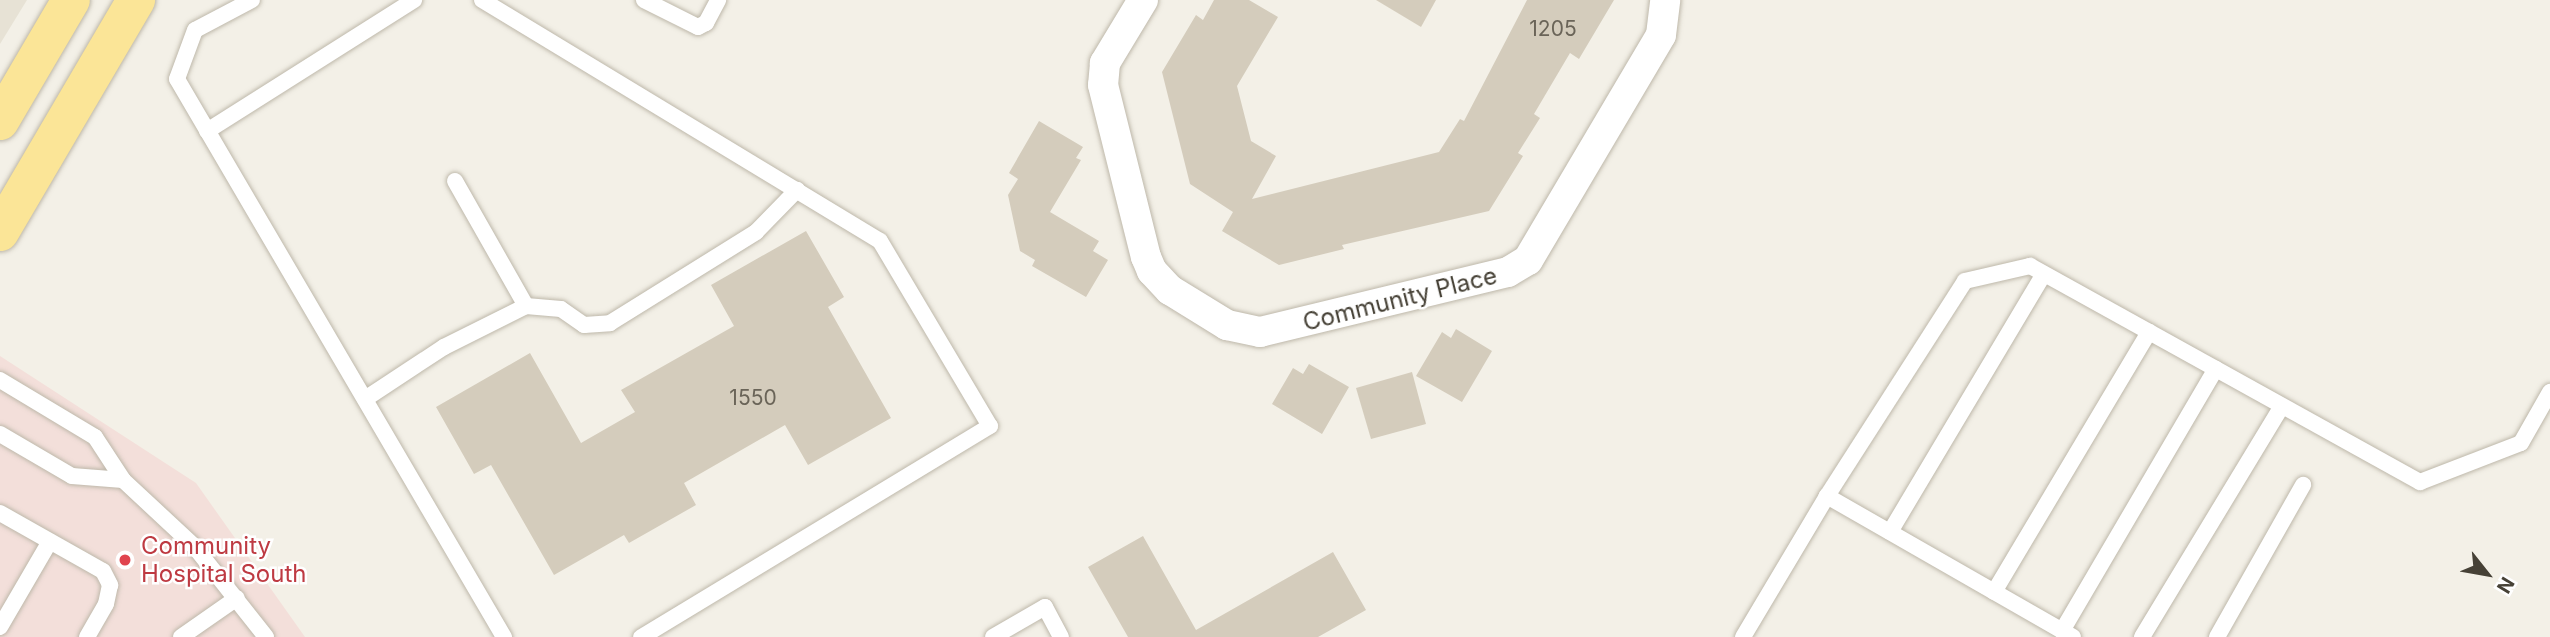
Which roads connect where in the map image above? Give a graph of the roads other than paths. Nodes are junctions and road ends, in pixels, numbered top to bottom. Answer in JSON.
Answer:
{"nodes":[{"id":1,"x":71,"y":0,"type":"edge"},
{"id":2,"x":136,"y":0,"type":"edge"},
{"id":3,"x":252,"y":0,"type":"edge"},
{"id":4,"x":414,"y":0,"type":"edge"},
{"id":5,"x":482,"y":0,"type":"edge"},
{"id":6,"x":644,"y":0,"type":"edge"},
{"id":7,"x":718,"y":0,"type":"edge"},
{"id":8,"x":1143,"y":0,"type":"edge"},
{"id":9,"x":1665,"y":0,"type":"edge"},
{"id":10,"x":0,"y":121,"type":"edge"},
{"id":11,"x":207,"y":131,"type":"junction"},
{"id":12,"x":455,"y":181,"type":"dead end"},
{"id":13,"x":797,"y":190,"type":"junction"},
{"id":14,"x":0,"y":232,"type":"edge"},
{"id":15,"x":2044,"y":274,"type":"junction"},
{"id":16,"x":526,"y":306,"type":"junction"},
{"id":17,"x":2149,"y":332,"type":"junction"},
{"id":18,"x":2216,"y":369,"type":"junction"},
{"id":19,"x":0,"y":380,"type":"edge"},
{"id":20,"x":2550,"y":392,"type":"edge"},
{"id":21,"x":365,"y":399,"type":"junction"},
{"id":22,"x":2282,"y":405,"type":"junction"},
{"id":23,"x":0,"y":434,"type":"edge"},
{"id":24,"x":123,"y":480,"type":"junction"},
{"id":25,"x":2302,"y":485,"type":"dead end"},
{"id":26,"x":1826,"y":496,"type":"junction"},
{"id":27,"x":0,"y":513,"type":"edge"},
{"id":28,"x":1890,"y":533,"type":"junction"},
{"id":29,"x":50,"y":541,"type":"junction"},
{"id":30,"x":1994,"y":592,"type":"junction"},
{"id":31,"x":237,"y":598,"type":"junction"},
{"id":32,"x":0,"y":627,"type":"edge"},
{"id":33,"x":2067,"y":634,"type":"edge"},
{"id":34,"x":261,"y":635,"type":"edge"},
{"id":35,"x":87,"y":637,"type":"edge"},
{"id":36,"x":181,"y":637,"type":"edge"},
{"id":37,"x":504,"y":637,"type":"edge"},
{"id":38,"x":641,"y":637,"type":"edge"},
{"id":39,"x":993,"y":637,"type":"edge"},
{"id":40,"x":1061,"y":637,"type":"edge"},
{"id":41,"x":1744,"y":637,"type":"edge"},
{"id":42,"x":2142,"y":637,"type":"edge"},
{"id":43,"x":2217,"y":637,"type":"edge"}],
"edges":[{"from":1,"to":10,"type":"main road"},
{"from":2,"to":14,"type":"main road"},
{"from":3,"to":11,"type":"lane"},
{"from":4,"to":11,"type":"lane"},
{"from":5,"to":13,"type":"lane"},
{"from":6,"to":7,"type":"lane"},
{"from":8,"to":9,"type":"street","name":"Community Place"},
{"from":11,"to":21,"type":"lane"},
{"from":12,"to":16,"type":"lane"},
{"from":13,"to":16,"type":"lane"},
{"from":13,"to":38,"type":"lane"},
{"from":15,"to":17,"type":"lane"},
{"from":15,"to":26,"type":"lane"},
{"from":15,"to":28,"type":"lane"},
{"from":16,"to":21,"type":"lane"},
{"from":17,"to":18,"type":"lane"},
{"from":17,"to":30,"type":"lane"},
{"from":18,"to":22,"type":"lane"},
{"from":18,"to":33,"type":"lane"},
{"from":19,"to":24,"type":"lane"},
{"from":20,"to":22,"type":"lane"},
{"from":21,"to":37,"type":"lane"},
{"from":22,"to":42,"type":"lane"},
{"from":23,"to":24,"type":"lane"},
{"from":24,"to":31,"type":"lane"},
{"from":25,"to":43,"type":"lane"},
{"from":26,"to":28,"type":"lane"},
{"from":26,"to":41,"type":"lane"},
{"from":27,"to":29,"type":"lane"},
{"from":28,"to":30,"type":"lane"},
{"from":29,"to":32,"type":"lane"},
{"from":29,"to":35,"type":"lane"},
{"from":30,"to":33,"type":"lane"},
{"from":31,"to":34,"type":"lane"},
{"from":31,"to":36,"type":"lane"},
{"from":39,"to":40,"type":"lane"}]}
